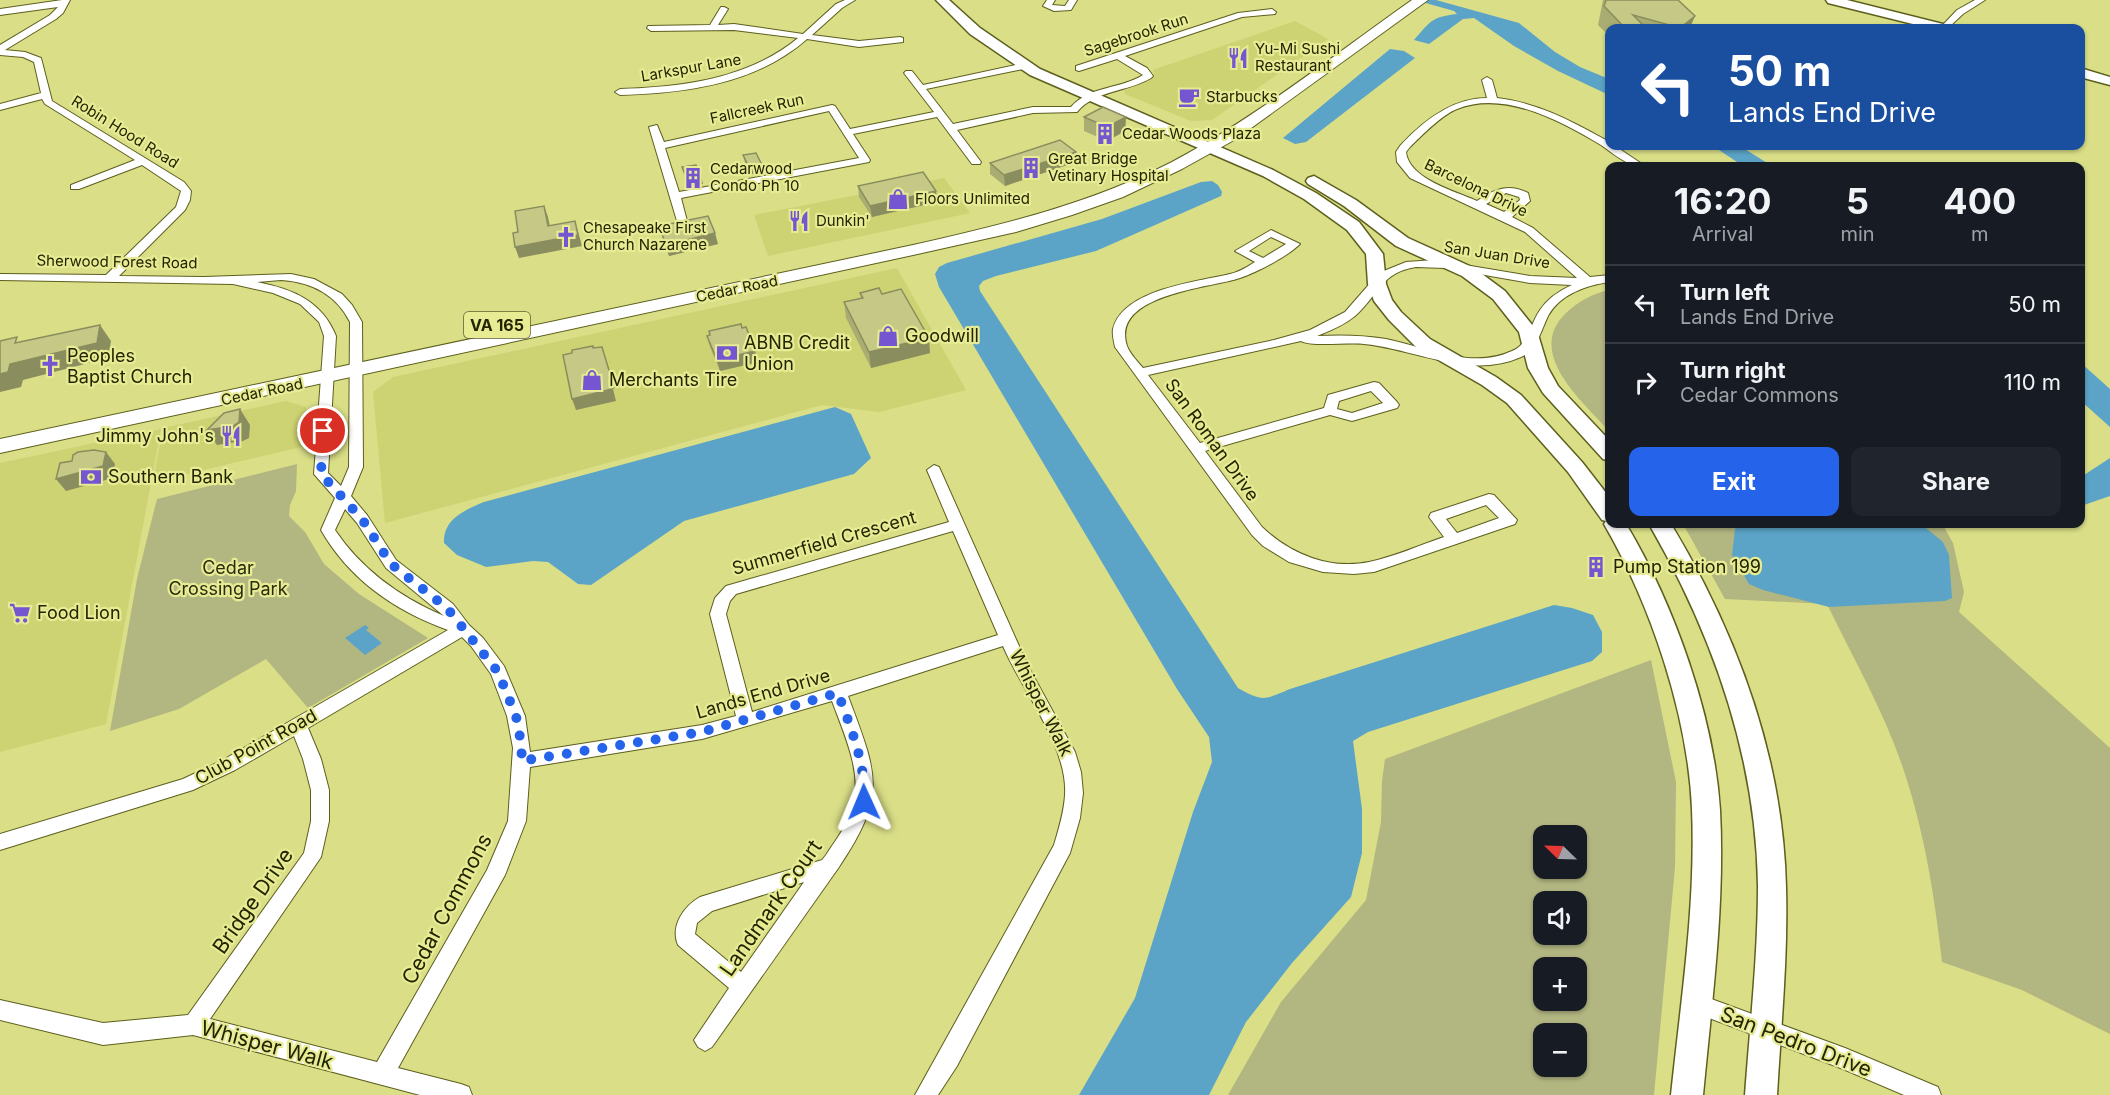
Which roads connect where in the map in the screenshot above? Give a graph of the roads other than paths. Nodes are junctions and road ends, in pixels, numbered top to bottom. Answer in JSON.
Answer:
{"nodes":[{"id":1,"x":851,"y":0,"type":"edge"},
{"id":2,"x":942,"y":0,"type":"edge"},
{"id":3,"x":958,"y":0,"type":"edge"},
{"id":4,"x":1051,"y":0,"type":"edge"},
{"id":5,"x":1074,"y":0,"type":"edge"},
{"id":6,"x":1832,"y":0,"type":"edge"},
{"id":7,"x":1982,"y":0,"type":"edge"},
{"id":8,"x":65,"y":2,"type":"edge"},
{"id":9,"x":1410,"y":2,"type":"edge"},
{"id":10,"x":724,"y":9,"type":"dead end"},
{"id":11,"x":0,"y":12,"type":"edge"},
{"id":12,"x":1272,"y":12,"type":"dead end"},
{"id":13,"x":1927,"y":24,"type":"edge"},
{"id":14,"x":1947,"y":24,"type":"edge"},
{"id":15,"x":713,"y":26,"type":"junction"},
{"id":16,"x":651,"y":28,"type":"dead end"},
{"id":17,"x":804,"y":36,"type":"junction"},
{"id":18,"x":900,"y":40,"type":"dead end"},
{"id":19,"x":0,"y":51,"type":"edge"},
{"id":20,"x":1118,"y":55,"type":"junction"},
{"id":21,"x":1025,"y":66,"type":"junction"},
{"id":22,"x":1079,"y":68,"type":"dead end"},
{"id":23,"x":909,"y":73,"type":"dead end"},
{"id":24,"x":2085,"y":74,"type":"edge"},
{"id":25,"x":1487,"y":80,"type":"dead end"},
{"id":26,"x":2110,"y":81,"type":"edge"},
{"id":27,"x":920,"y":88,"type":"junction"},
{"id":28,"x":620,"y":92,"type":"dead end"},
{"id":29,"x":45,"y":95,"type":"junction"},
{"id":30,"x":1097,"y":95,"type":"junction"},
{"id":31,"x":1493,"y":101,"type":"junction"},
{"id":32,"x":0,"y":107,"type":"edge"},
{"id":33,"x":939,"y":114,"type":"junction"},
{"id":34,"x":654,"y":127,"type":"dead end"},
{"id":35,"x":950,"y":128,"type":"junction"},
{"id":36,"x":848,"y":132,"type":"junction"},
{"id":37,"x":1208,"y":141,"type":"junction"},
{"id":38,"x":660,"y":146,"type":"junction"},
{"id":39,"x":1605,"y":146,"type":"edge"},
{"id":40,"x":1612,"y":150,"type":"edge"},
{"id":41,"x":143,"y":161,"type":"junction"},
{"id":42,"x":976,"y":162,"type":"dead end"},
{"id":43,"x":1633,"y":162,"type":"edge"},
{"id":44,"x":75,"y":187,"type":"dead end"},
{"id":45,"x":675,"y":196,"type":"junction"},
{"id":46,"x":1478,"y":205,"type":"junction"},
{"id":47,"x":1505,"y":217,"type":"junction"},
{"id":48,"x":682,"y":221,"type":"edge"},
{"id":49,"x":1263,"y":262,"type":"dead end"},
{"id":50,"x":1449,"y":264,"type":"junction"},
{"id":51,"x":0,"y":277,"type":"edge"},
{"id":52,"x":110,"y":278,"type":"junction"},
{"id":53,"x":1377,"y":279,"type":"junction"},
{"id":54,"x":1605,"y":279,"type":"edge"},
{"id":55,"x":233,"y":280,"type":"junction"},
{"id":56,"x":1589,"y":282,"type":"junction"},
{"id":57,"x":1532,"y":340,"type":"junction"},
{"id":58,"x":1283,"y":342,"type":"junction"},
{"id":59,"x":1456,"y":362,"type":"junction"},
{"id":60,"x":355,"y":364,"type":"junction"},
{"id":61,"x":327,"y":370,"type":"junction"},
{"id":62,"x":1140,"y":374,"type":"junction"},
{"id":63,"x":1330,"y":411,"type":"dead end"},
{"id":64,"x":0,"y":431,"type":"edge"},
{"id":65,"x":0,"y":446,"type":"edge"},
{"id":66,"x":1196,"y":449,"type":"junction"},
{"id":67,"x":1605,"y":449,"type":"edge"},
{"id":68,"x":934,"y":470,"type":"dead end"},
{"id":69,"x":343,"y":498,"type":"junction"},
{"id":70,"x":1605,"y":508,"type":"edge"},
{"id":71,"x":957,"y":525,"type":"junction"},
{"id":72,"x":1617,"y":528,"type":"edge"},
{"id":73,"x":1662,"y":528,"type":"edge"},
{"id":74,"x":1454,"y":539,"type":"junction"},
{"id":75,"x":463,"y":628,"type":"junction"},
{"id":76,"x":1008,"y":638,"type":"junction"},
{"id":77,"x":838,"y":693,"type":"junction"},
{"id":78,"x":746,"y":721,"type":"junction"},
{"id":79,"x":298,"y":725,"type":"junction"},
{"id":80,"x":521,"y":761,"type":"junction"},
{"id":81,"x":0,"y":842,"type":"edge"},
{"id":82,"x":827,"y":867,"type":"junction"},
{"id":83,"x":743,"y":987,"type":"junction"},
{"id":84,"x":1695,"y":1003,"type":"junction"},
{"id":85,"x":0,"y":1010,"type":"edge"},
{"id":86,"x":193,"y":1025,"type":"junction"},
{"id":87,"x":1766,"y":1030,"type":"junction"},
{"id":88,"x":705,"y":1040,"type":"dead end"},
{"id":89,"x":382,"y":1075,"type":"junction"},
{"id":90,"x":461,"y":1095,"type":"edge"},
{"id":91,"x":926,"y":1095,"type":"edge"},
{"id":92,"x":1687,"y":1095,"type":"edge"},
{"id":93,"x":1761,"y":1095,"type":"edge"},
{"id":94,"x":1930,"y":1095,"type":"edge"}],
"edges":[{"from":1,"to":17,"type":"street","name":"Larkspur Lane"},
{"from":2,"to":21,"type":"street"},
{"from":3,"to":30,"type":"street"},
{"from":4,"to":5,"type":"street"},
{"from":6,"to":13,"type":"street"},
{"from":7,"to":14,"type":"street"},
{"from":8,"to":11,"type":"street"},
{"from":8,"to":19,"type":"street"},
{"from":9,"to":37,"type":"main road","name":"Cedar Road","number":"VA 165"},
{"from":10,"to":15,"type":"street"},
{"from":12,"to":20,"type":"street","name":"Sagebrook Run"},
{"from":15,"to":16,"type":"street"},
{"from":15,"to":17,"type":"street"},
{"from":17,"to":18,"type":"street"},
{"from":17,"to":28,"type":"street","name":"Larkspur Lane"},
{"from":19,"to":29,"type":"street","name":"Robin Hood Road"},
{"from":20,"to":22,"type":"street","name":"Sagebrook Run"},
{"from":20,"to":30,"type":"street"},
{"from":21,"to":27,"type":"street"},
{"from":21,"to":30,"type":"street"},
{"from":23,"to":27,"type":"street"},
{"from":24,"to":26,"type":"street"},
{"from":25,"to":31,"type":"street"},
{"from":27,"to":33,"type":"street"},
{"from":29,"to":32,"type":"street"},
{"from":29,"to":41,"type":"street","name":"Robin Hood Road"},
{"from":30,"to":35,"type":"street"},
{"from":30,"to":37,"type":"street"},
{"from":31,"to":39,"type":"street","name":"Barcelona Drive"},
{"from":31,"to":46,"type":"street","name":"Barcelona Drive"},
{"from":33,"to":35,"type":"street"},
{"from":33,"to":36,"type":"street"},
{"from":34,"to":38,"type":"street"},
{"from":35,"to":42,"type":"street"},
{"from":36,"to":38,"type":"street","name":"Fallcreek Run"},
{"from":36,"to":45,"type":"street","name":"Fallcreek Run"},
{"from":37,"to":50,"type":"street"},
{"from":37,"to":53,"type":"street"},
{"from":37,"to":60,"type":"main road","name":"Cedar Road","number":"VA 165"},
{"from":38,"to":45,"type":"street"},
{"from":40,"to":43,"type":"street","name":"Barcelona Drive"},
{"from":41,"to":44,"type":"street"},
{"from":41,"to":52,"type":"street","name":"Robin Hood Road"},
{"from":45,"to":48,"type":"street"},
{"from":46,"to":47,"type":"street","name":"Barcelona Drive"},
{"from":46,"to":47,"type":"street"},
{"from":47,"to":56,"type":"street","name":"Barcelona Drive"},
{"from":49,"to":62,"type":"street","name":"San Roman Drive"},
{"from":50,"to":53,"type":"street","name":"San Juan Drive"},
{"from":50,"to":56,"type":"street","name":"San Juan Drive"},
{"from":50,"to":57,"type":"street"},
{"from":51,"to":52,"type":"street","name":"Sherwood Forest Road"},
{"from":52,"to":55,"type":"street","name":"Sherwood Forest Road"},
{"from":53,"to":58,"type":"street","name":"San Juan Drive"},
{"from":53,"to":59,"type":"street"},
{"from":54,"to":56,"type":"street","name":"San Juan Drive"},
{"from":55,"to":60,"type":"street","name":"Sherwood Forest Road"},
{"from":55,"to":61,"type":"street","name":"Sherwood Forest Road"},
{"from":56,"to":57,"type":"street","name":"San Juan Drive"},
{"from":57,"to":59,"type":"street","name":"San Juan Drive"},
{"from":57,"to":67,"type":"street"},
{"from":58,"to":59,"type":"street","name":"San Juan Drive"},
{"from":58,"to":62,"type":"street","name":"San Juan Drive"},
{"from":59,"to":70,"type":"street"},
{"from":60,"to":61,"type":"main road","name":"Cedar Road","number":"VA 165"},
{"from":60,"to":69,"type":"street","name":"Cedar Commons"},
{"from":61,"to":64,"type":"main road","name":"Cedar Road","number":"VA 165"},
{"from":61,"to":65,"type":"main road","name":"Cedar Road","number":"VA 165"},
{"from":61,"to":69,"type":"street","name":"Cedar Commons"},
{"from":62,"to":66,"type":"street","name":"San Roman Drive"},
{"from":63,"to":66,"type":"street"},
{"from":66,"to":74,"type":"street","name":"San Roman Drive"},
{"from":68,"to":71,"type":"street","name":"Whisper Walk"},
{"from":69,"to":75,"type":"street","name":"Cedar Commons"},
{"from":69,"to":75,"type":"street","name":"Cedar Commons"},
{"from":71,"to":76,"type":"street","name":"Whisper Walk"},
{"from":71,"to":78,"type":"street","name":"Summerfield Crescent"},
{"from":72,"to":84,"type":"street"},
{"from":73,"to":87,"type":"street"},
{"from":74,"to":74,"type":"street","name":"San Roman Drive"},
{"from":75,"to":79,"type":"street","name":"Club Point Road"},
{"from":75,"to":80,"type":"street","name":"Cedar Commons"},
{"from":76,"to":77,"type":"street","name":"Lands End Drive"},
{"from":76,"to":91,"type":"street","name":"Whisper Walk"},
{"from":77,"to":78,"type":"street","name":"Lands End Drive"},
{"from":77,"to":82,"type":"street","name":"Landmark Court"},
{"from":78,"to":80,"type":"street","name":"Lands End Drive"},
{"from":79,"to":81,"type":"street","name":"Club Point Road"},
{"from":79,"to":86,"type":"street","name":"Bridge Drive"},
{"from":80,"to":89,"type":"street","name":"Cedar Commons"},
{"from":82,"to":83,"type":"street","name":"Landmark Court"},
{"from":82,"to":83,"type":"street"},
{"from":83,"to":88,"type":"street","name":"Landmark Court"},
{"from":84,"to":87,"type":"street","name":"San Pedro Drive"},
{"from":84,"to":92,"type":"street"},
{"from":85,"to":86,"type":"street","name":"Whisper Walk"},
{"from":86,"to":89,"type":"street","name":"Whisper Walk"},
{"from":87,"to":93,"type":"street"},
{"from":87,"to":94,"type":"street","name":"San Pedro Drive"},
{"from":89,"to":90,"type":"street","name":"Whisper Walk"}]}
